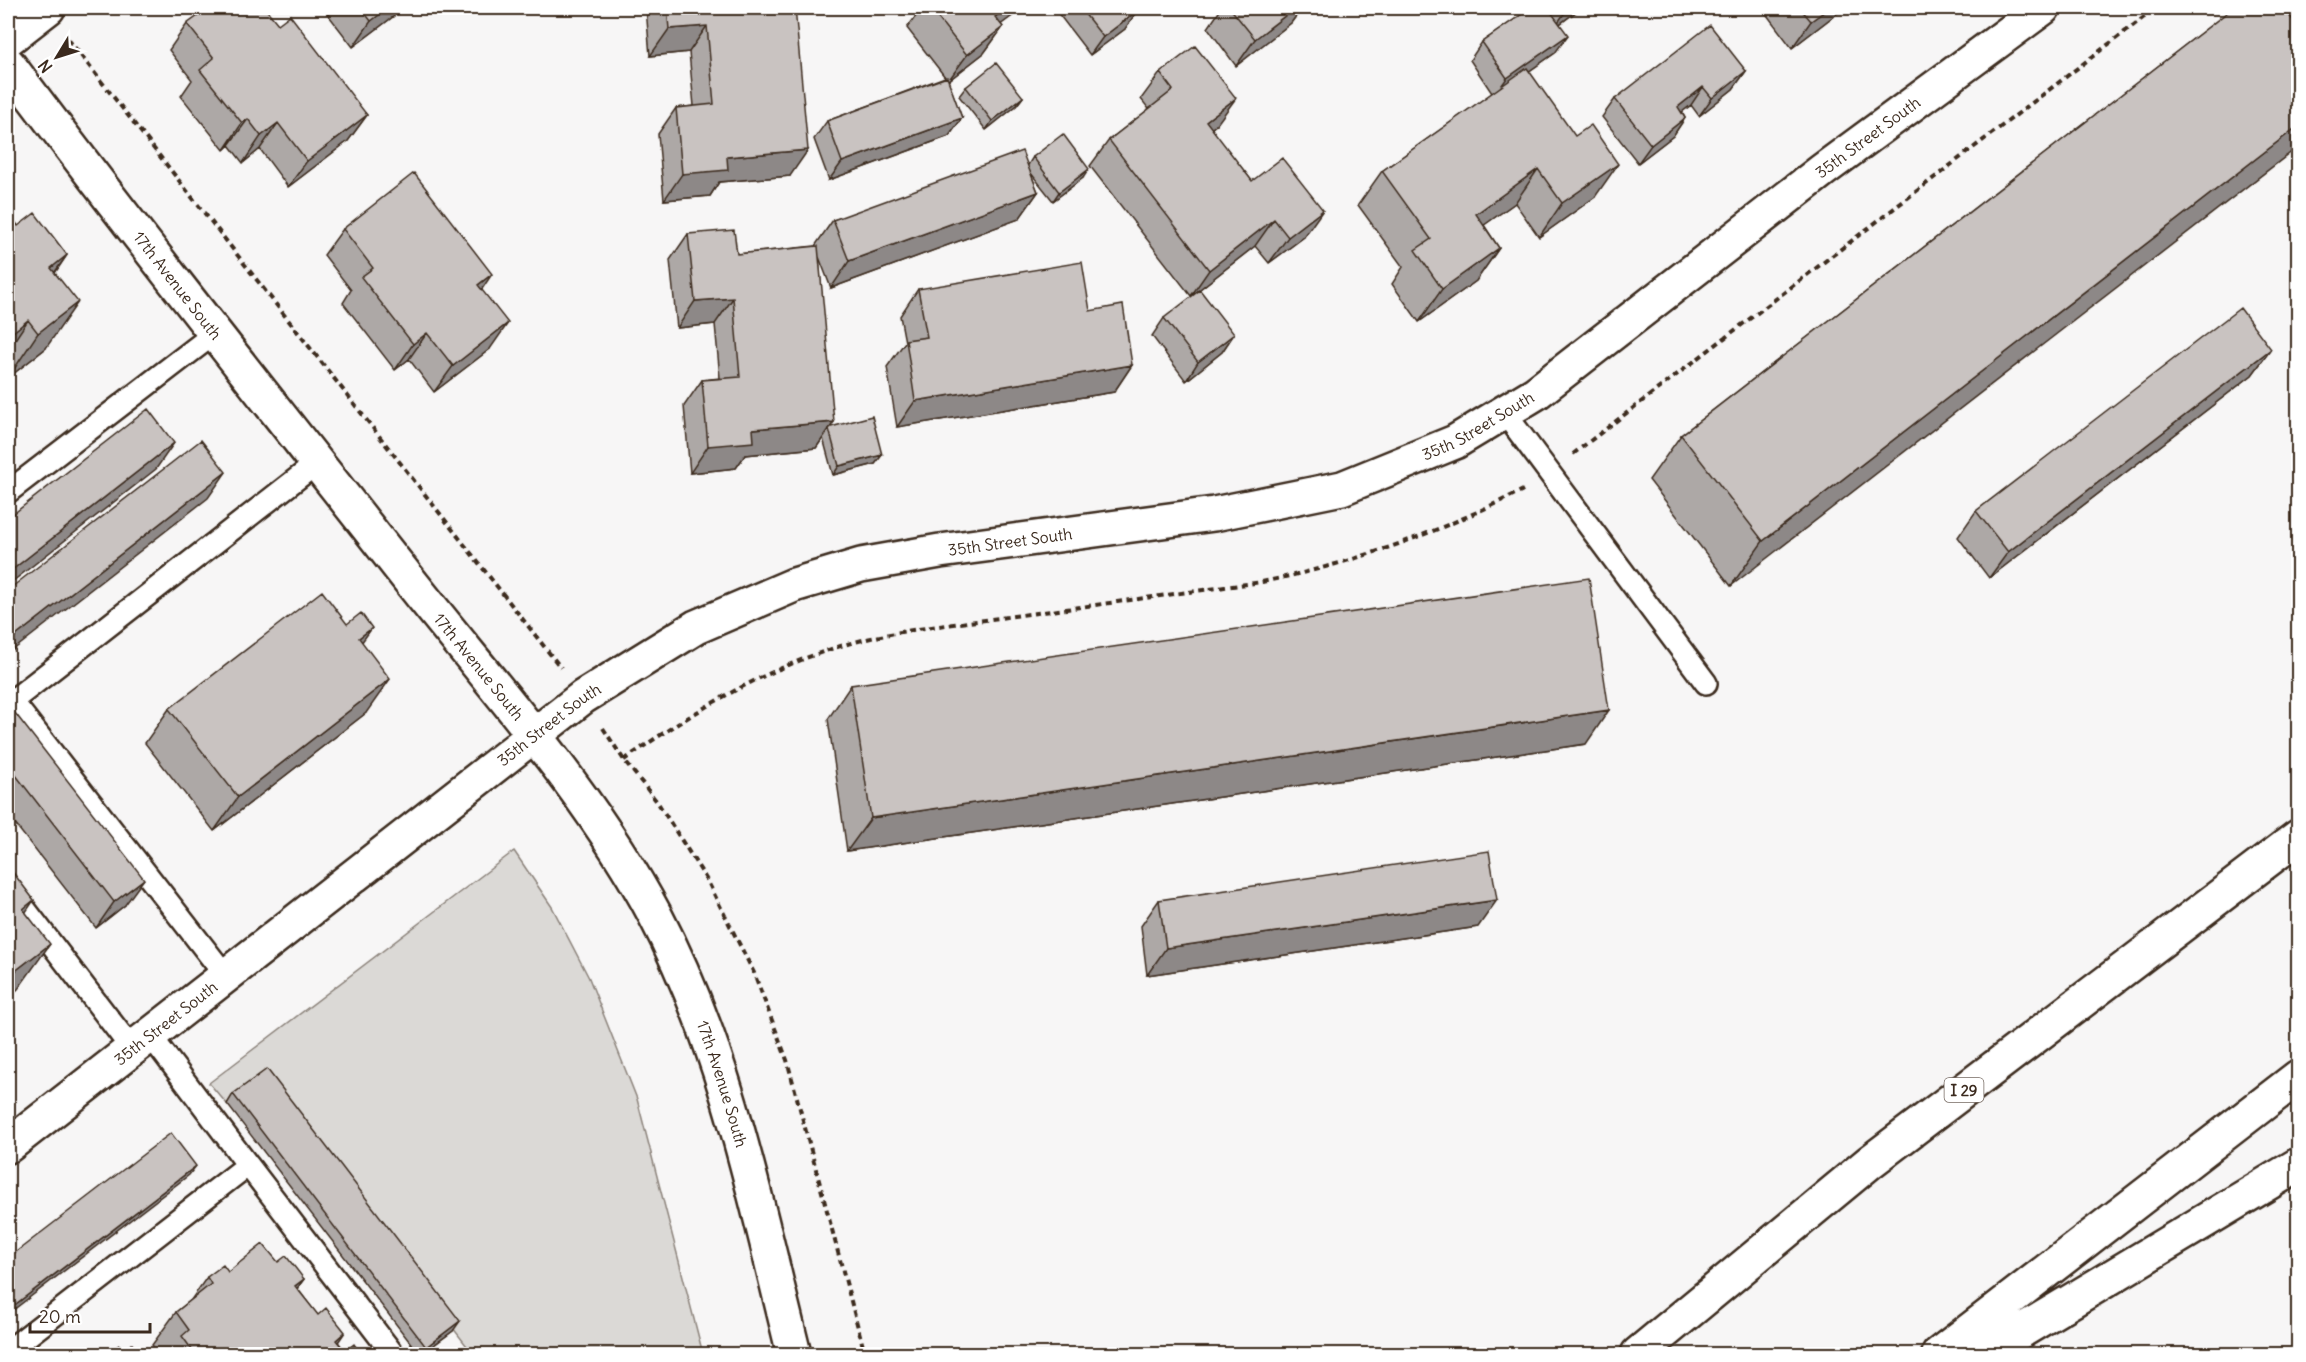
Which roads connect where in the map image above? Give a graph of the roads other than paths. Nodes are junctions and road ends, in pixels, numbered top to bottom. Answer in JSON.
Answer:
{"nodes":[{"id":1,"x":46,"y":8,"type":"edge"},
{"id":2,"x":2043,"y":8,"type":"edge"},
{"id":3,"x":2292,"y":8,"type":"edge"},
{"id":4,"x":2298,"y":16,"type":"edge"},
{"id":5,"x":8,"y":39,"type":"edge"},
{"id":6,"x":8,"y":64,"type":"edge"},
{"id":7,"x":214,"y":333,"type":"junction"},
{"id":8,"x":1504,"y":412,"type":"junction"},
{"id":9,"x":317,"y":463,"type":"junction"},
{"id":10,"x":8,"y":492,"type":"edge"},
{"id":11,"x":1706,"y":683,"type":"dead end"},
{"id":12,"x":533,"y":736,"type":"junction"},
{"id":13,"x":2298,"y":837,"type":"edge"},
{"id":14,"x":8,"y":887,"type":"edge"},
{"id":15,"x":225,"y":975,"type":"junction"},
{"id":16,"x":141,"y":1042,"type":"junction"},
{"id":17,"x":2298,"y":1077,"type":"edge"},
{"id":18,"x":8,"y":1146,"type":"edge"},
{"id":19,"x":248,"y":1165,"type":"junction"},
{"id":20,"x":2298,"y":1165,"type":"edge"},
{"id":21,"x":8,"y":1351,"type":"edge"},
{"id":22,"x":393,"y":1354,"type":"edge"},
{"id":23,"x":794,"y":1354,"type":"edge"},
{"id":24,"x":1638,"y":1354,"type":"edge"},
{"id":25,"x":1939,"y":1354,"type":"edge"},
{"id":26,"x":1983,"y":1354,"type":"edge"}],
"edges":[{"from":1,"to":5,"type":"main road"},
{"from":2,"to":8,"type":"main road","name":"35th Street South"},
{"from":3,"to":4,"type":"lane"},
{"from":6,"to":7,"type":"main road","name":"17th Avenue South"},
{"from":7,"to":9,"type":"main road","name":"17th Avenue South"},
{"from":7,"to":10,"type":"lane"},
{"from":8,"to":11,"type":"lane"},
{"from":8,"to":12,"type":"main road","name":"35th Street South"},
{"from":9,"to":12,"type":"main road","name":"17th Avenue South"},
{"from":9,"to":15,"type":"lane"},
{"from":12,"to":15,"type":"main road","name":"35th Street South"},
{"from":12,"to":23,"type":"main road","name":"17th Avenue South"},
{"from":13,"to":24,"type":"main road","number":"I 29"},
{"from":14,"to":16,"type":"lane"},
{"from":15,"to":16,"type":"main road","name":"35th Street South"},
{"from":16,"to":18,"type":"main road","name":"35th Street South"},
{"from":16,"to":19,"type":"lane"},
{"from":17,"to":25,"type":"main road"},
{"from":19,"to":21,"type":"lane"},
{"from":19,"to":22,"type":"lane"},
{"from":20,"to":26,"type":"main road"}]}
